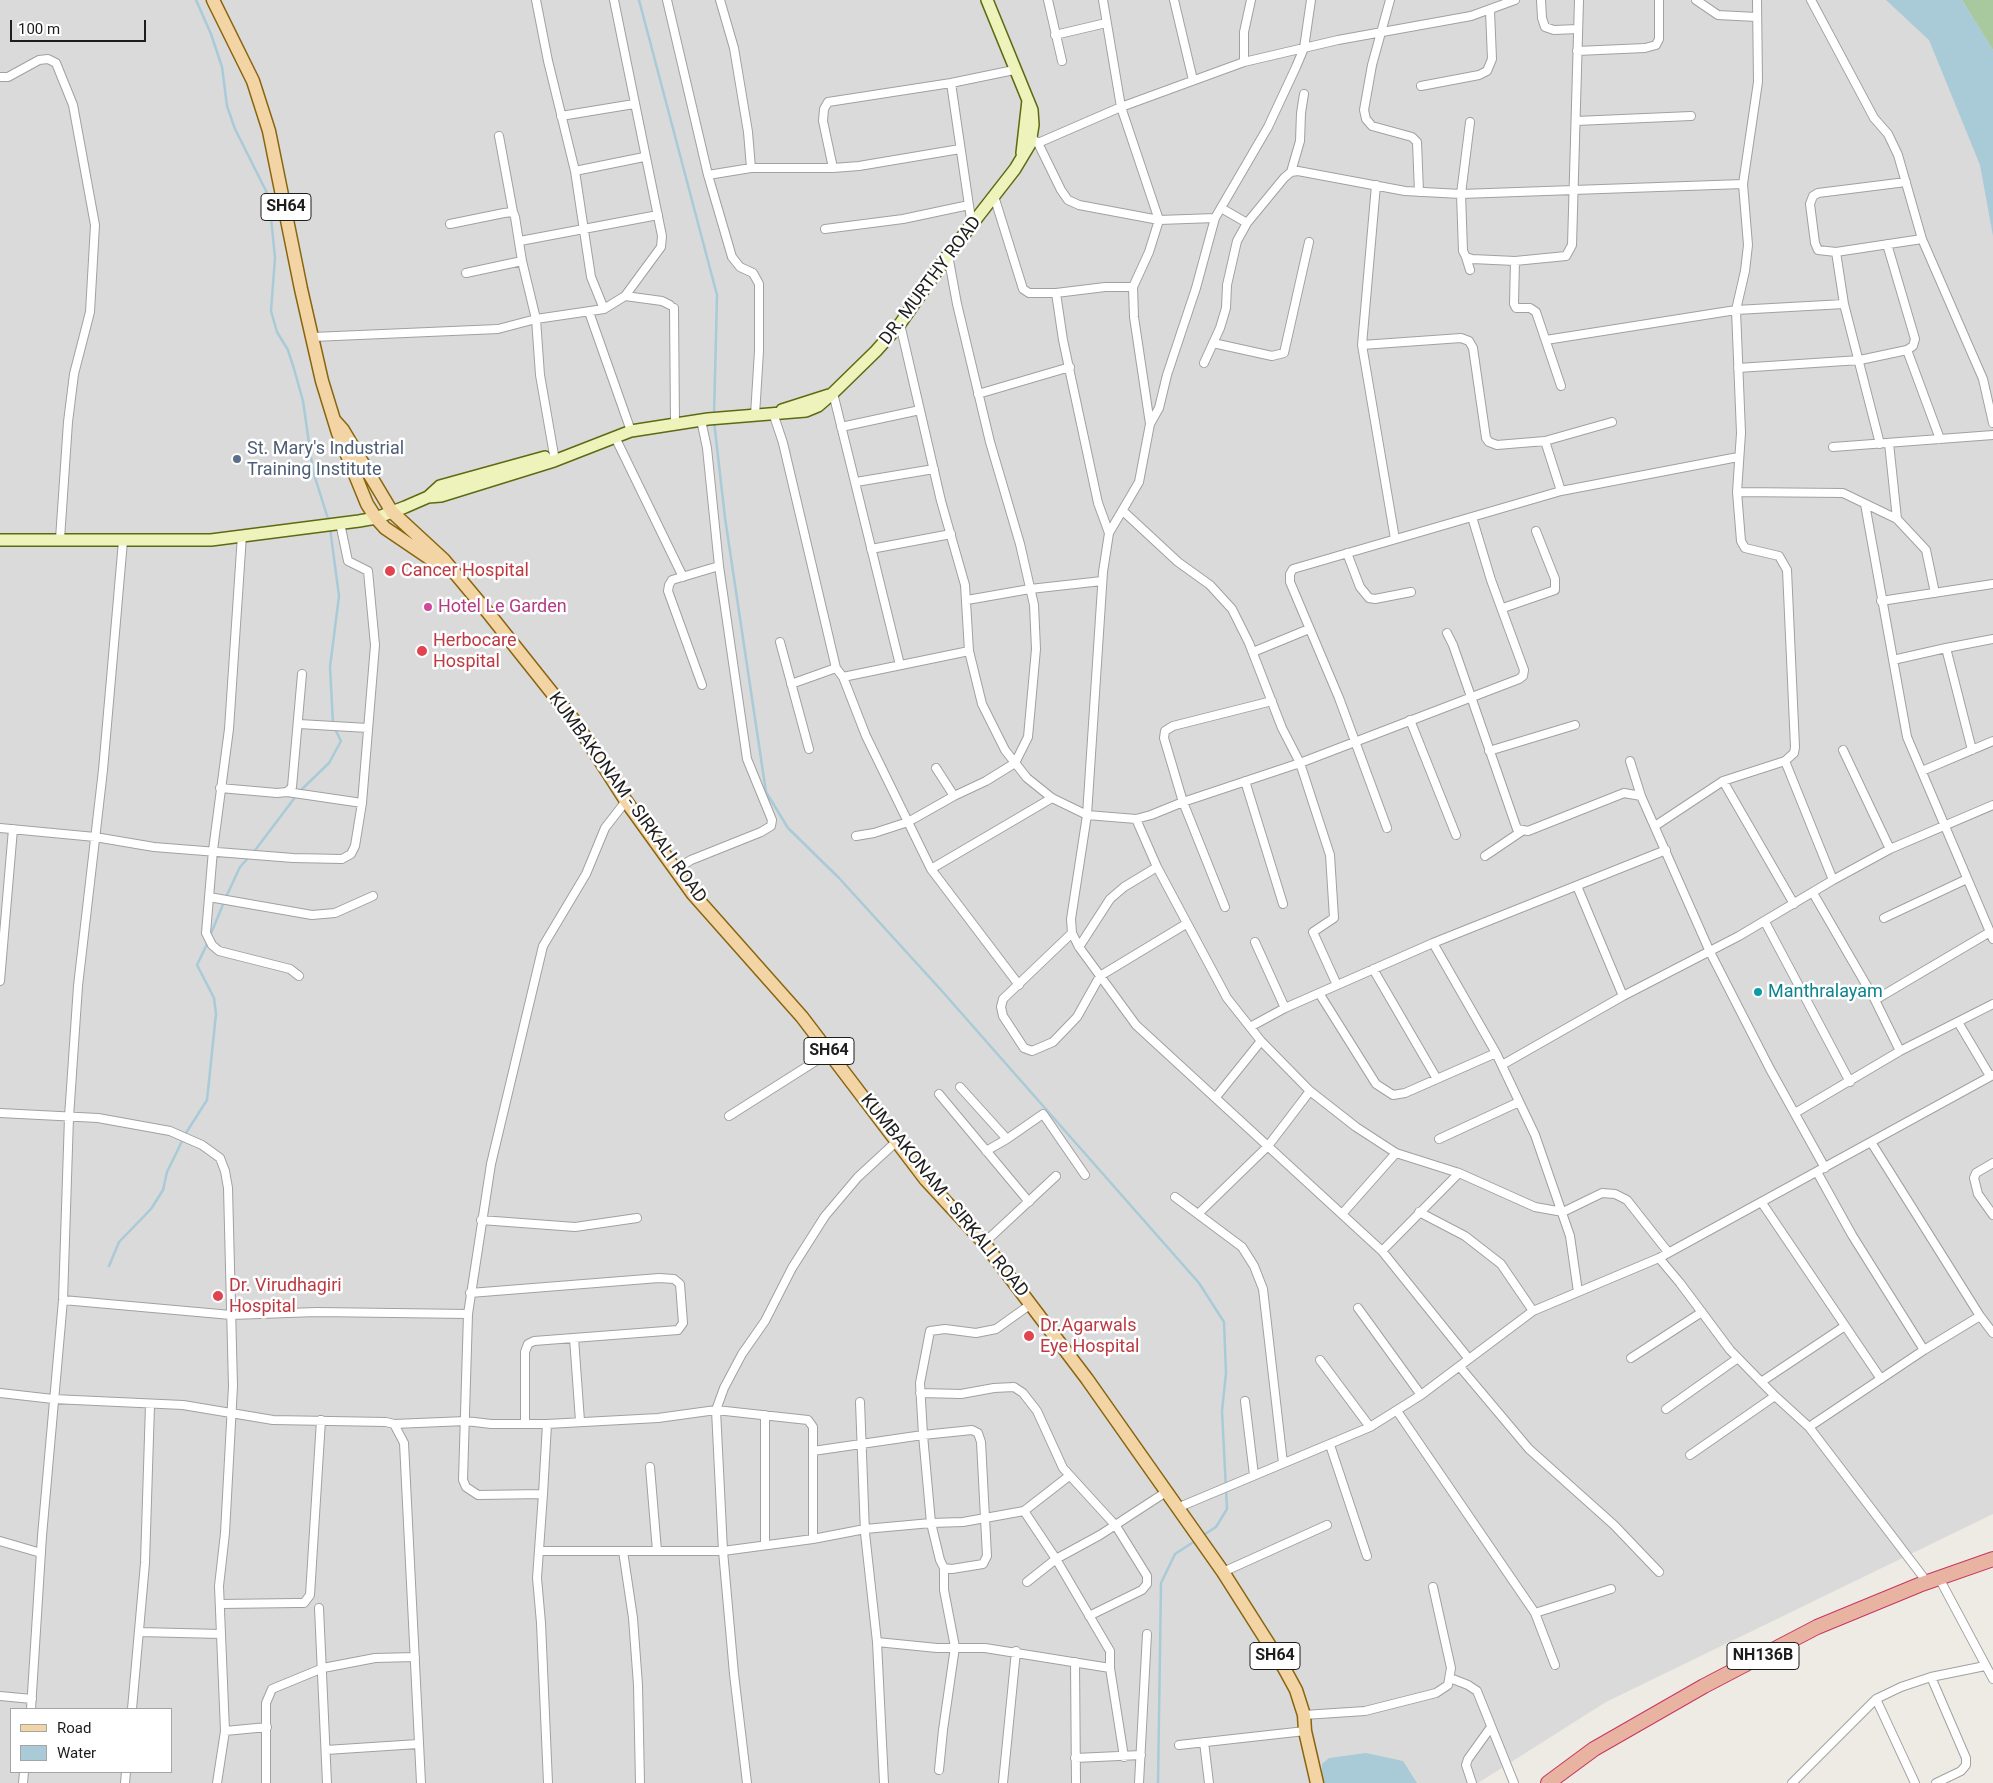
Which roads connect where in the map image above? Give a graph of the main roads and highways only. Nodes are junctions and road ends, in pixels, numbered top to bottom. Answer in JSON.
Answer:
{"nodes":[{"id":1,"x":213,"y":0,"type":"edge"},
{"id":2,"x":987,"y":0,"type":"edge"},
{"id":3,"x":1028,"y":98,"type":"junction"},
{"id":4,"x":1022,"y":157,"type":"junction"},
{"id":5,"x":335,"y":421,"type":"junction"},
{"id":6,"x":591,"y":447,"type":"junction"},
{"id":7,"x":428,"y":497,"type":"junction"},
{"id":8,"x":392,"y":512,"type":"junction"},
{"id":9,"x":376,"y":518,"type":"junction"},
{"id":10,"x":0,"y":540,"type":"edge"},
{"id":11,"x":455,"y":574,"type":"junction"},
{"id":12,"x":1993,"y":1559,"type":"edge"},
{"id":13,"x":1317,"y":1783,"type":"edge"},
{"id":14,"x":1548,"y":1783,"type":"edge"}],
"edges":[{"from":1,"to":5,"type":"main road","name":"KUMBAKONAM - SIRKALI ROAD","number":"SH64"},
{"from":2,"to":3,"type":"main road","name":"DR. MURTHY ROAD"},
{"from":3,"to":4,"type":"main road"},
{"from":3,"to":4,"type":"main road","name":"DR. MURTHY ROAD"},
{"from":4,"to":6,"type":"main road","name":"DR. MURTHY ROAD"},
{"from":5,"to":8,"type":"main road","name":"KUMBAKONAM - SIRKALI ROAD","number":"SH64"},
{"from":5,"to":9,"type":"main road","name":"KUMBAKONAM - SIRKALI ROAD","number":"SH64"},
{"from":6,"to":7,"type":"main road"},
{"from":6,"to":7,"type":"main road"},
{"from":7,"to":8,"type":"main road"},
{"from":8,"to":9,"type":"main road"},
{"from":8,"to":11,"type":"main road","name":"KUMBAKONAM - SIRKALI ROAD","number":"SH64"},
{"from":9,"to":10,"type":"main road"},
{"from":9,"to":11,"type":"main road","name":"KUMBAKONAM - SIRKALI ROAD","number":"SH64"},
{"from":11,"to":13,"type":"main road","name":"KUMBAKONAM - SIRKALI ROAD","number":"SH64"},
{"from":12,"to":14,"type":"highway","number":"NH136B"}]}
